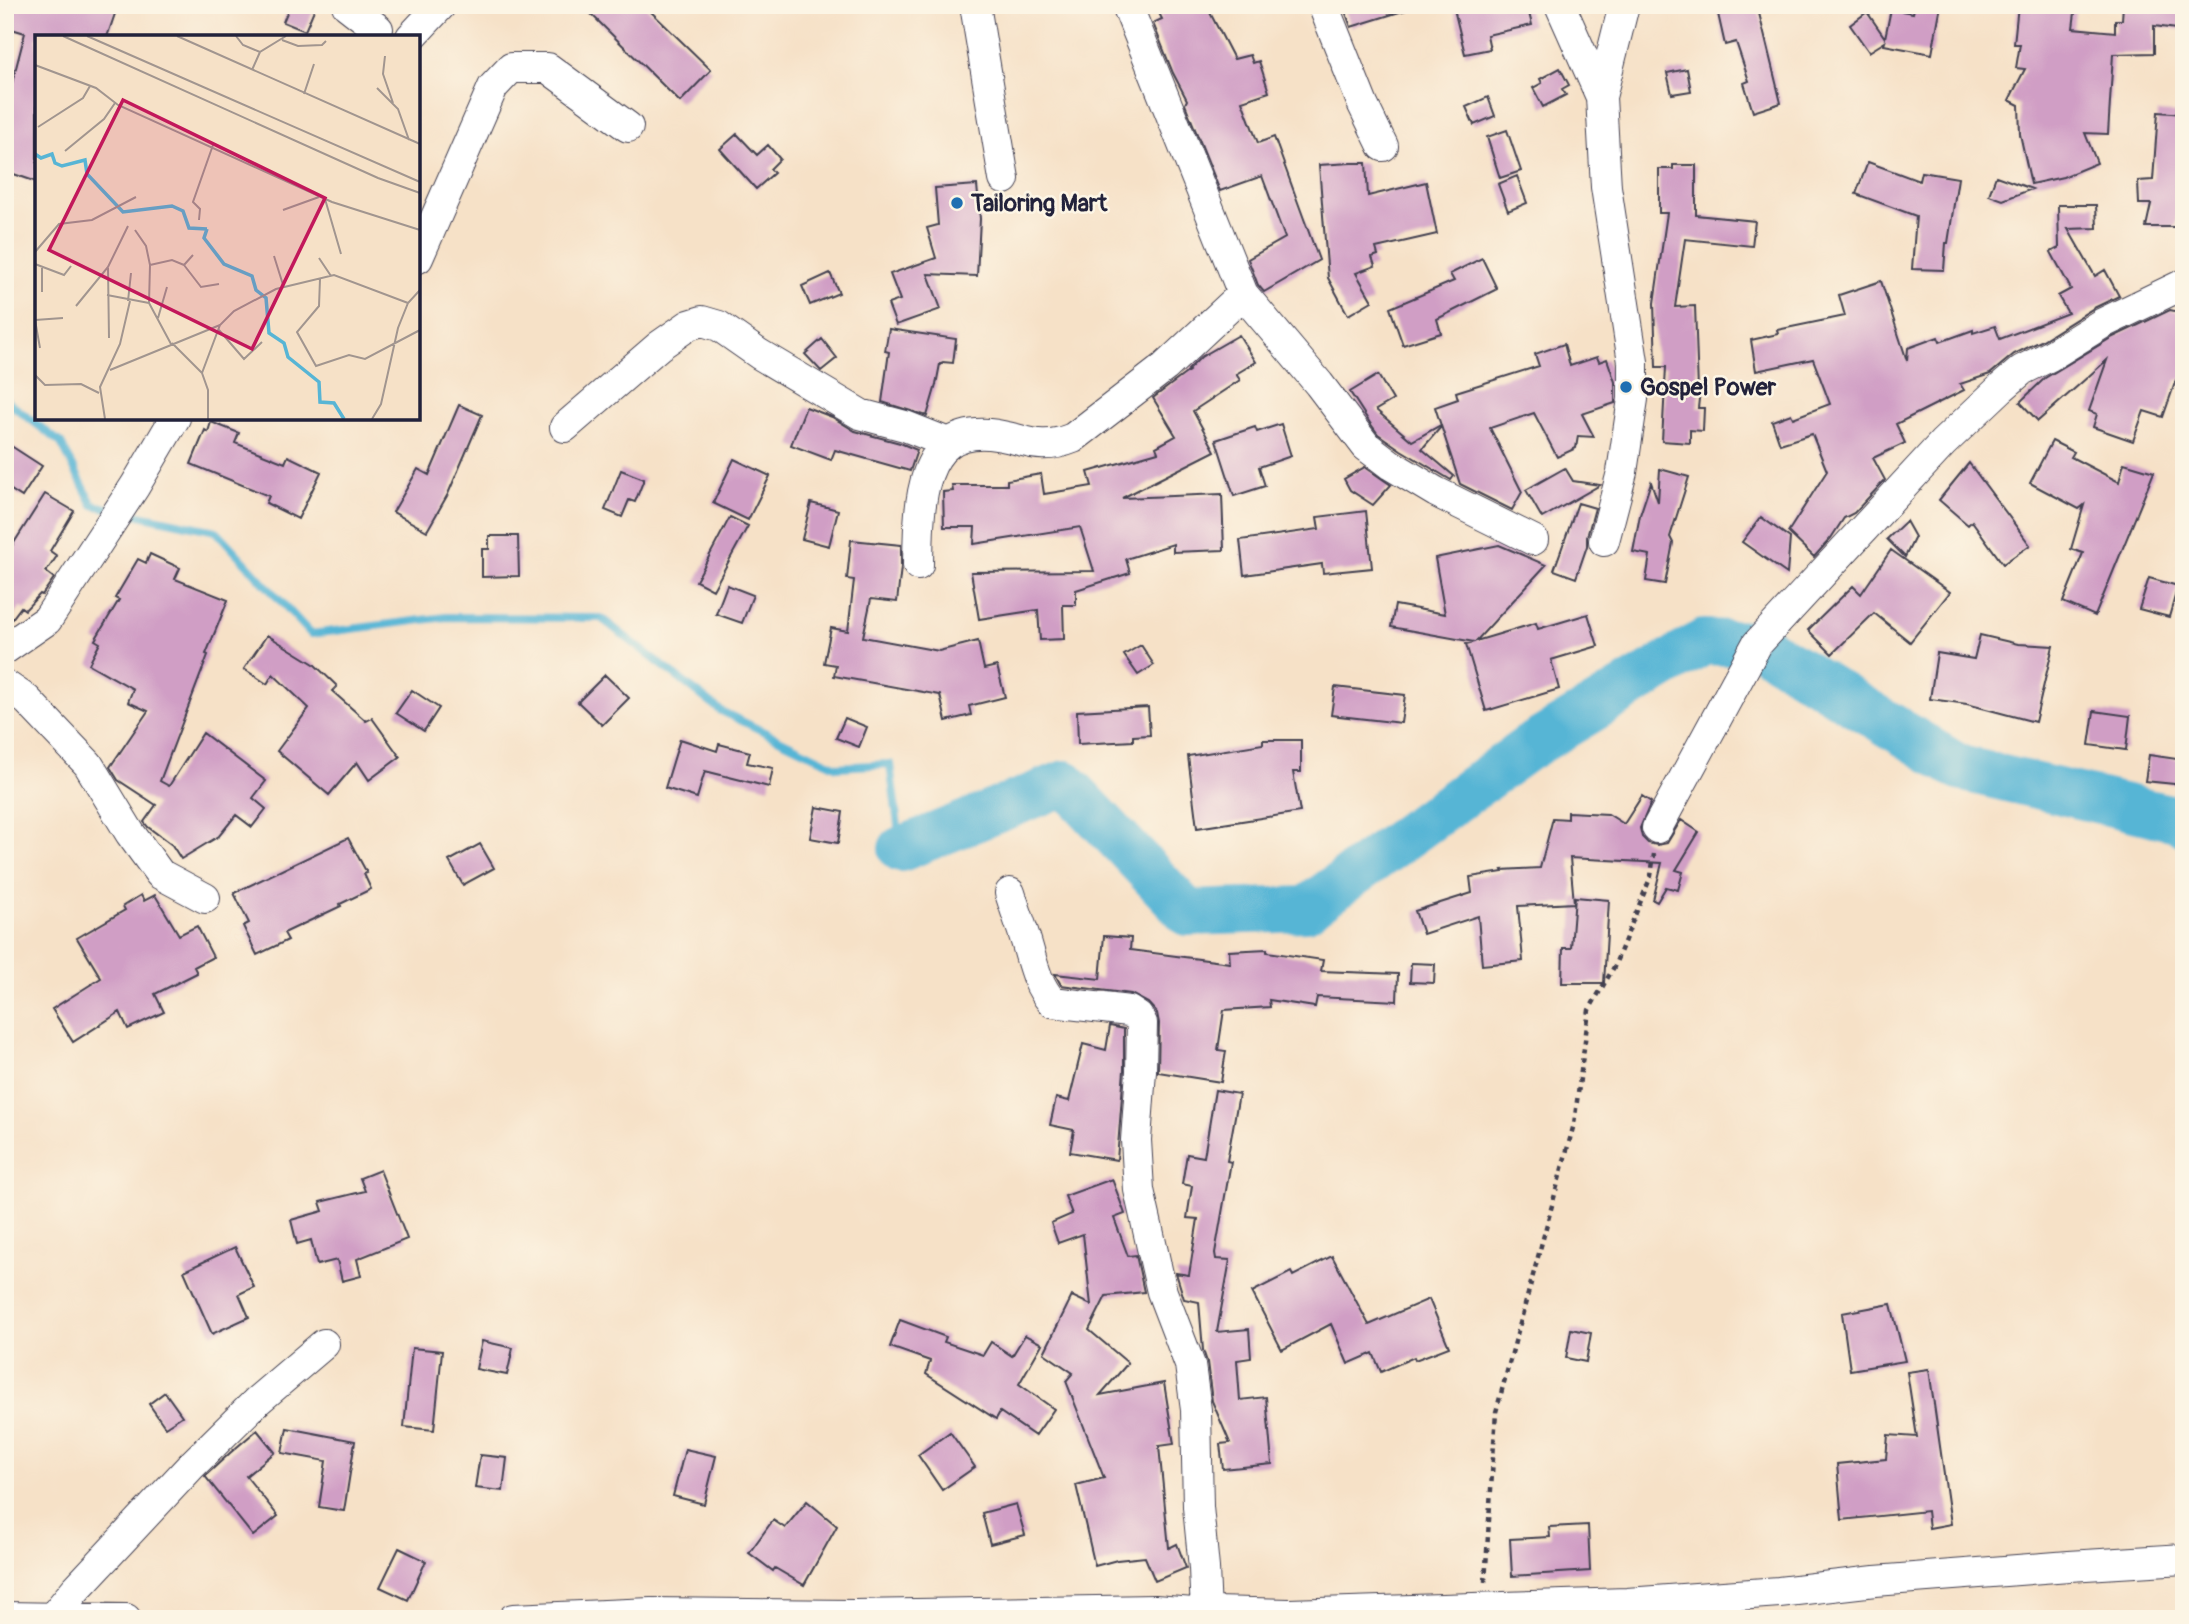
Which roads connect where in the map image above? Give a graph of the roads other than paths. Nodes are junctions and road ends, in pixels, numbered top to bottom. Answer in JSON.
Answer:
{"nodes":[{"id":1,"x":347,"y":5,"type":"edge"},
{"id":2,"x":442,"y":5,"type":"edge"},
{"id":3,"x":975,"y":5,"type":"edge"},
{"id":4,"x":1126,"y":5,"type":"edge"},
{"id":5,"x":1323,"y":5,"type":"edge"},
{"id":6,"x":1560,"y":5,"type":"edge"},
{"id":7,"x":1624,"y":5,"type":"edge"},
{"id":8,"x":377,"y":24,"type":"edge"},
{"id":9,"x":413,"y":35,"type":"edge"},
{"id":10,"x":1601,"y":97,"type":"junction"},
{"id":11,"x":628,"y":127,"type":"dead end"},
{"id":12,"x":1383,"y":146,"type":"dead end"},
{"id":13,"x":1004,"y":179,"type":"dead end"},
{"id":14,"x":420,"y":253,"type":"edge"},
{"id":15,"x":2184,"y":284,"type":"edge"},
{"id":16,"x":1243,"y":294,"type":"junction"},
{"id":17,"x":174,"y":420,"type":"edge"},
{"id":18,"x":565,"y":427,"type":"dead end"},
{"id":19,"x":948,"y":443,"type":"junction"},
{"id":20,"x":1533,"y":540,"type":"dead end"},
{"id":21,"x":1604,"y":541,"type":"dead end"},
{"id":22,"x":918,"y":565,"type":"dead end"},
{"id":23,"x":5,"y":649,"type":"edge"},
{"id":24,"x":5,"y":685,"type":"edge"},
{"id":25,"x":1657,"y":828,"type":"road end"},
{"id":26,"x":1010,"y":893,"type":"dead end"},
{"id":27,"x":205,"y":898,"type":"dead end"},
{"id":28,"x":324,"y":1344,"type":"dead end"},
{"id":29,"x":2184,"y":1559,"type":"edge"},
{"id":30,"x":1206,"y":1614,"type":"junction"},
{"id":31,"x":5,"y":1617,"type":"edge"},
{"id":32,"x":53,"y":1617,"type":"junction"},
{"id":33,"x":126,"y":1619,"type":"edge"},
{"id":34,"x":513,"y":1619,"type":"edge"}],
"edges":[{"from":1,"to":8,"type":"street"},
{"from":2,"to":9,"type":"street"},
{"from":3,"to":13,"type":"street"},
{"from":4,"to":16,"type":"street"},
{"from":5,"to":12,"type":"street"},
{"from":6,"to":10,"type":"street"},
{"from":7,"to":10,"type":"street"},
{"from":10,"to":21,"type":"street"},
{"from":11,"to":14,"type":"street"},
{"from":15,"to":25,"type":"street"},
{"from":16,"to":19,"type":"street"},
{"from":16,"to":20,"type":"street"},
{"from":17,"to":23,"type":"street"},
{"from":18,"to":19,"type":"street"},
{"from":19,"to":22,"type":"street"},
{"from":24,"to":27,"type":"street"},
{"from":26,"to":30,"type":"street"},
{"from":28,"to":32,"type":"street"},
{"from":29,"to":30,"type":"street"},
{"from":30,"to":34,"type":"street"},
{"from":31,"to":32,"type":"street"},
{"from":32,"to":33,"type":"street"}]}
